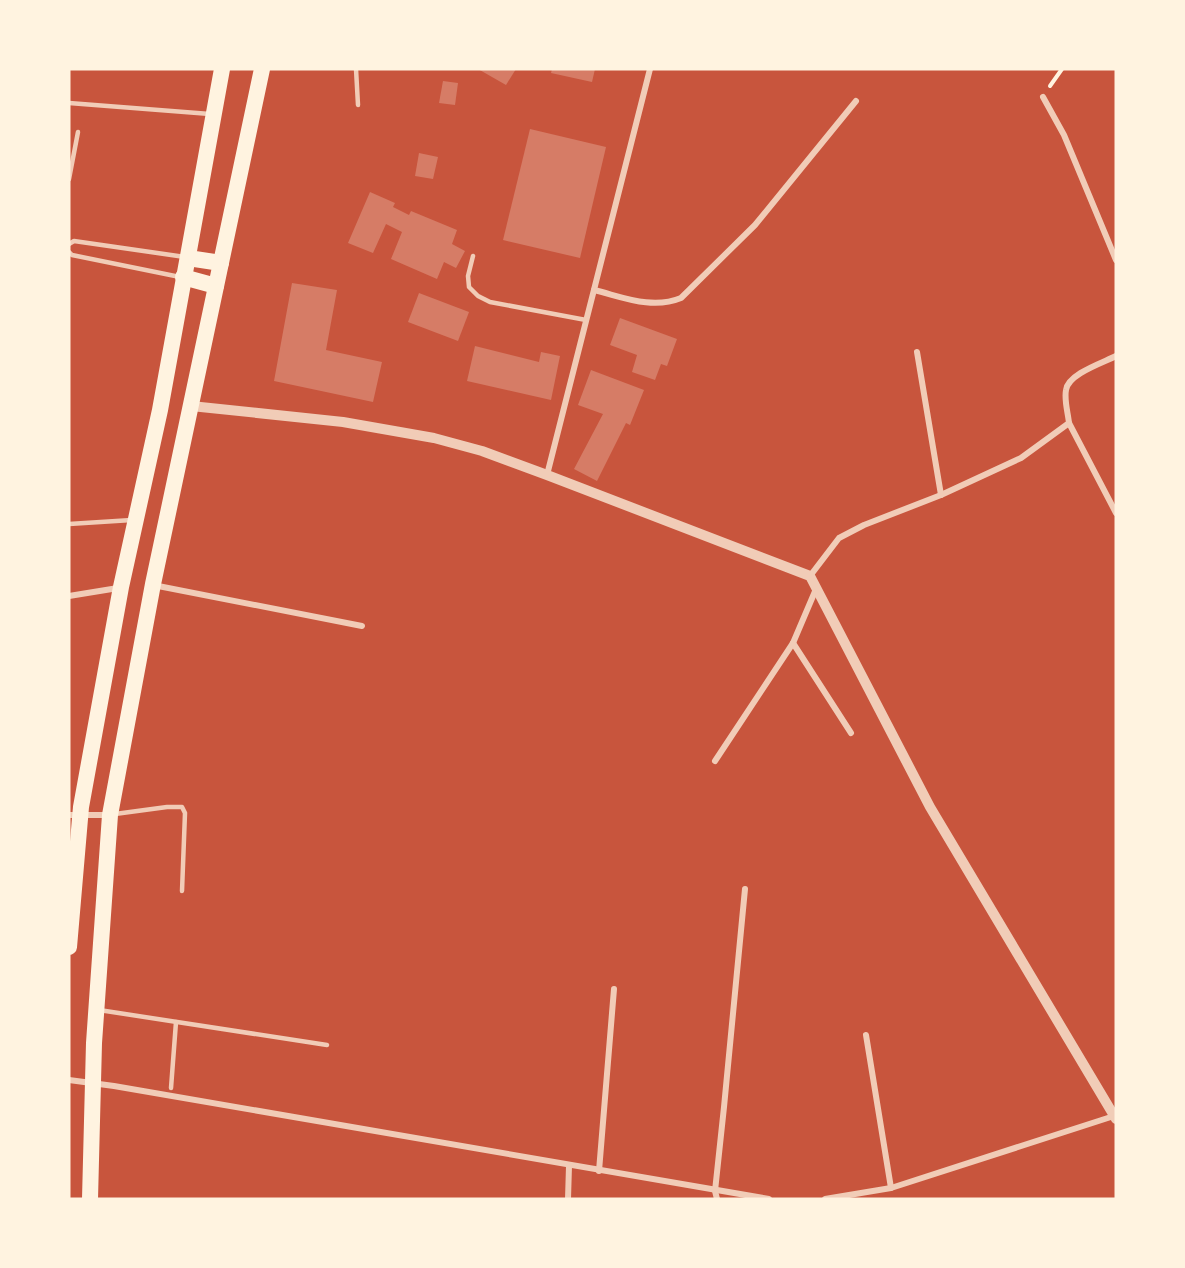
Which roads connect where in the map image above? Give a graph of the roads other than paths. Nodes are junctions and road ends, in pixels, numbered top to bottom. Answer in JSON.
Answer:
{"nodes":[{"id":1,"x":222,"y":69,"type":"edge"},
{"id":2,"x":262,"y":69,"type":"edge"},
{"id":3,"x":356,"y":69,"type":"edge"},
{"id":4,"x":650,"y":69,"type":"edge"},
{"id":5,"x":1044,"y":97,"type":"road end"},
{"id":6,"x":856,"y":101,"type":"dead end"},
{"id":7,"x":69,"y":103,"type":"edge"},
{"id":8,"x":358,"y":105,"type":"dead end"},
{"id":9,"x":214,"y":115,"type":"junction"},
{"id":10,"x":78,"y":132,"type":"dead end"},
{"id":11,"x":69,"y":141,"type":"edge"},
{"id":12,"x":76,"y":143,"type":"junction"},
{"id":13,"x":69,"y":179,"type":"edge"},
{"id":14,"x":69,"y":244,"type":"edge"},
{"id":15,"x":69,"y":252,"type":"edge"},
{"id":16,"x":473,"y":256,"type":"dead end"},
{"id":17,"x":188,"y":258,"type":"junction"},
{"id":18,"x":1116,"y":260,"type":"edge"},
{"id":19,"x":221,"y":263,"type":"junction"},
{"id":20,"x":183,"y":278,"type":"junction"},
{"id":21,"x":216,"y":286,"type":"junction"},
{"id":22,"x":594,"y":290,"type":"junction"},
{"id":23,"x":586,"y":320,"type":"junction"},
{"id":24,"x":917,"y":352,"type":"dead end"},
{"id":25,"x":1116,"y":356,"type":"edge"},
{"id":26,"x":191,"y":406,"type":"junction"},
{"id":27,"x":1069,"y":423,"type":"junction"},
{"id":28,"x":547,"y":475,"type":"junction"},
{"id":29,"x":941,"y":495,"type":"junction"},
{"id":30,"x":1116,"y":513,"type":"edge"},
{"id":31,"x":136,"y":519,"type":"junction"},
{"id":32,"x":69,"y":524,"type":"edge"},
{"id":33,"x":810,"y":576,"type":"junction"},
{"id":34,"x":153,"y":584,"type":"junction"},
{"id":35,"x":121,"y":587,"type":"junction"},
{"id":36,"x":817,"y":588,"type":"junction"},
{"id":37,"x":69,"y":596,"type":"edge"},
{"id":38,"x":362,"y":626,"type":"dead end"},
{"id":39,"x":793,"y":643,"type":"junction"},
{"id":40,"x":851,"y":733,"type":"dead end"},
{"id":41,"x":714,"y":761,"type":"dead end"},
{"id":42,"x":75,"y":815,"type":"edge"},
{"id":43,"x":110,"y":815,"type":"junction"},
{"id":44,"x":745,"y":889,"type":"dead end"},
{"id":45,"x":182,"y":891,"type":"dead end"},
{"id":46,"x":70,"y":911,"type":"edge"},
{"id":47,"x":69,"y":947,"type":"edge"},
{"id":48,"x":614,"y":989,"type":"dead end"},
{"id":49,"x":96,"y":1010,"type":"junction"},
{"id":50,"x":176,"y":1022,"type":"junction"},
{"id":51,"x":866,"y":1035,"type":"dead end"},
{"id":52,"x":327,"y":1045,"type":"dead end"},
{"id":53,"x":69,"y":1080,"type":"edge"},
{"id":54,"x":93,"y":1082,"type":"junction"},
{"id":55,"x":171,"y":1088,"type":"dead end"},
{"id":56,"x":1115,"y":1118,"type":"edge"},
{"id":57,"x":569,"y":1166,"type":"junction"},
{"id":58,"x":599,"y":1171,"type":"junction"},
{"id":59,"x":891,"y":1188,"type":"junction"},
{"id":60,"x":714,"y":1191,"type":"junction"},
{"id":61,"x":90,"y":1199,"type":"edge"},
{"id":62,"x":568,"y":1199,"type":"edge"},
{"id":63,"x":717,"y":1199,"type":"edge"},
{"id":64,"x":768,"y":1199,"type":"edge"},
{"id":65,"x":825,"y":1199,"type":"edge"}],
"edges":[{"from":1,"to":9,"type":"highway"},
{"from":2,"to":19,"type":"highway"},
{"from":3,"to":8,"type":"lane"},
{"from":4,"to":22,"type":"street"},
{"from":5,"to":18,"type":"street"},
{"from":6,"to":22,"type":"street"},
{"from":7,"to":9,"type":"lane"},
{"from":9,"to":17,"type":"highway"},
{"from":10,"to":12,"type":"lane"},
{"from":11,"to":12,"type":"lane"},
{"from":12,"to":13,"type":"lane"},
{"from":14,"to":17,"type":"lane"},
{"from":15,"to":20,"type":"lane"},
{"from":16,"to":23,"type":"lane"},
{"from":17,"to":19,"type":"highway"},
{"from":17,"to":20,"type":"highway"},
{"from":19,"to":21,"type":"highway"},
{"from":20,"to":21,"type":"highway"},
{"from":20,"to":31,"type":"highway"},
{"from":21,"to":26,"type":"highway"},
{"from":22,"to":23,"type":"street"},
{"from":23,"to":28,"type":"street"},
{"from":24,"to":29,"type":"street"},
{"from":25,"to":27,"type":"street"},
{"from":26,"to":28,"type":"street"},
{"from":26,"to":34,"type":"highway"},
{"from":27,"to":29,"type":"street"},
{"from":27,"to":30,"type":"street"},
{"from":28,"to":33,"type":"street"},
{"from":29,"to":33,"type":"street"},
{"from":31,"to":32,"type":"lane"},
{"from":31,"to":35,"type":"highway"},
{"from":33,"to":36,"type":"street"},
{"from":34,"to":38,"type":"street"},
{"from":34,"to":43,"type":"highway"},
{"from":35,"to":37,"type":"street"},
{"from":35,"to":42,"type":"highway"},
{"from":36,"to":39,"type":"street"},
{"from":36,"to":56,"type":"street"},
{"from":39,"to":40,"type":"street"},
{"from":39,"to":41,"type":"street"},
{"from":42,"to":43,"type":"street"},
{"from":42,"to":46,"type":"highway"},
{"from":43,"to":45,"type":"lane"},
{"from":43,"to":49,"type":"highway"},
{"from":44,"to":60,"type":"street"},
{"from":46,"to":47,"type":"highway"},
{"from":48,"to":58,"type":"street"},
{"from":49,"to":50,"type":"lane"},
{"from":49,"to":54,"type":"highway"},
{"from":50,"to":52,"type":"lane"},
{"from":50,"to":55,"type":"lane"},
{"from":51,"to":59,"type":"street"},
{"from":53,"to":54,"type":"street"},
{"from":54,"to":57,"type":"street"},
{"from":54,"to":61,"type":"highway"},
{"from":56,"to":59,"type":"street"},
{"from":57,"to":58,"type":"street"},
{"from":57,"to":62,"type":"street"},
{"from":58,"to":60,"type":"street"},
{"from":59,"to":65,"type":"street"},
{"from":60,"to":63,"type":"street"},
{"from":60,"to":64,"type":"street"}]}
